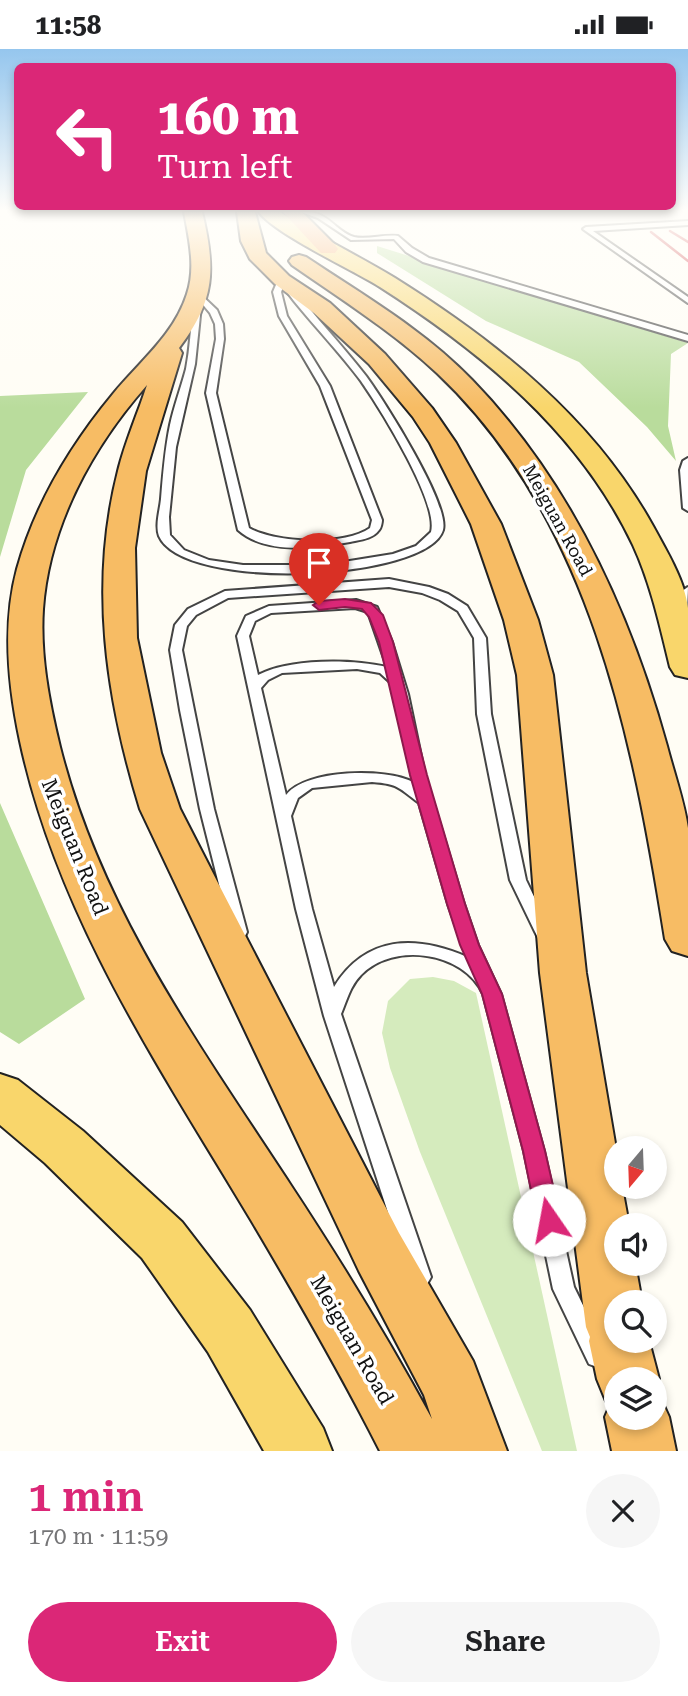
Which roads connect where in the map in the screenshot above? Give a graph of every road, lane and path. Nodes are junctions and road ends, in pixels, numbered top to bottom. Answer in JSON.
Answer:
{"nodes":[{"id":1,"x":199,"y":277,"type":"edge"},
{"id":2,"x":279,"y":277,"type":"edge"},
{"id":3,"x":326,"y":277,"type":"edge"},
{"id":4,"x":378,"y":277,"type":"edge"},
{"id":5,"x":485,"y":277,"type":"edge"},
{"id":6,"x":655,"y":277,"type":"edge"},
{"id":7,"x":282,"y":280,"type":"junction"},
{"id":8,"x":198,"y":295,"type":"junction"},
{"id":9,"x":688,"y":301,"type":"edge"},
{"id":10,"x":177,"y":335,"type":"junction"},
{"id":11,"x":688,"y":338,"type":"edge"},
{"id":12,"x":688,"y":461,"type":"edge"},
{"id":13,"x":688,"y":508,"type":"edge"},
{"id":14,"x":688,"y":591,"type":"edge"},
{"id":15,"x":677,"y":629,"type":"junction"},
{"id":16,"x":688,"y":667,"type":"edge"},
{"id":17,"x":398,"y":683,"type":"junction"},
{"id":18,"x":255,"y":688,"type":"junction"},
{"id":19,"x":429,"y":809,"type":"junction"},
{"id":20,"x":283,"y":816,"type":"junction"},
{"id":21,"x":688,"y":939,"type":"edge"},
{"id":22,"x":563,"y":974,"type":"junction"},
{"id":23,"x":487,"y":982,"type":"junction"},
{"id":24,"x":260,"y":1013,"type":"junction"},
{"id":25,"x":333,"y":1016,"type":"junction"},
{"id":26,"x":0,"y":1095,"type":"edge"},
{"id":27,"x":610,"y":1290,"type":"edge"},
{"id":28,"x":604,"y":1371,"type":"edge"},
{"id":29,"x":452,"y":1383,"type":"junction"},
{"id":30,"x":634,"y":1430,"type":"edge"},
{"id":31,"x":640,"y":1430,"type":"edge"},
{"id":32,"x":300,"y":1451,"type":"edge"},
{"id":33,"x":414,"y":1451,"type":"edge"},
{"id":34,"x":475,"y":1451,"type":"edge"},
{"id":35,"x":644,"y":1451,"type":"edge"}],
"edges":[{"from":1,"to":8,"type":"highway","name":"Meiguan Road"},
{"from":2,"to":7,"type":"highway"},
{"from":3,"to":21,"type":"highway","name":"Meiguan Road"},
{"from":4,"to":15,"type":"main road"},
{"from":5,"to":11,"type":"lane"},
{"from":6,"to":9,"type":"lane"},
{"from":7,"to":8,"type":"lane"},
{"from":7,"to":8,"type":"lane"},
{"from":7,"to":22,"type":"highway"},
{"from":8,"to":10,"type":"highway","name":"Meiguan Road"},
{"from":10,"to":24,"type":"highway"},
{"from":10,"to":33,"type":"highway","name":"Meiguan Road"},
{"from":12,"to":13,"type":"lane"},
{"from":14,"to":15,"type":"lane"},
{"from":15,"to":16,"type":"main road"},
{"from":17,"to":18,"type":"lane"},
{"from":17,"to":18,"type":"lane"},
{"from":17,"to":19,"type":"lane"},
{"from":18,"to":20,"type":"lane"},
{"from":19,"to":20,"type":"lane"},
{"from":19,"to":23,"type":"lane"},
{"from":20,"to":25,"type":"lane"},
{"from":22,"to":24,"type":"lane"},
{"from":22,"to":27,"type":"highway"},
{"from":23,"to":25,"type":"lane"},
{"from":23,"to":28,"type":"lane"},
{"from":24,"to":29,"type":"highway"},
{"from":25,"to":29,"type":"lane"},
{"from":26,"to":32,"type":"main road"},
{"from":29,"to":34,"type":"highway"},
{"from":30,"to":35,"type":"lane"},
{"from":31,"to":35,"type":"highway"}]}
